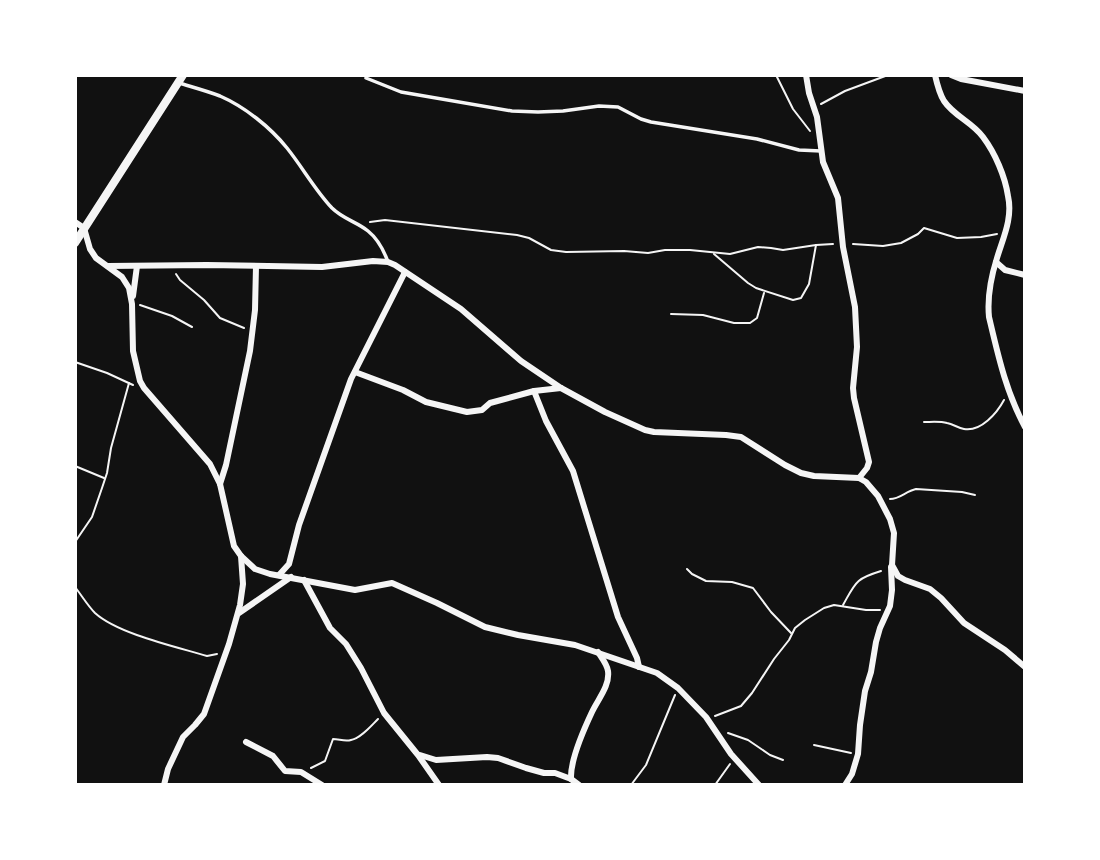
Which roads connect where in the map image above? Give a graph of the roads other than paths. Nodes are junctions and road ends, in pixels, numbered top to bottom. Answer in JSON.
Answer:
{"nodes":[{"id":1,"x":806,"y":75,"type":"edge"},
{"id":2,"x":935,"y":75,"type":"edge"},
{"id":3,"x":951,"y":75,"type":"edge"},
{"id":4,"x":181,"y":78,"type":"edge"},
{"id":5,"x":366,"y":78,"type":"dead end"},
{"id":6,"x":1025,"y":91,"type":"edge"},
{"id":7,"x":820,"y":147,"type":"junction"},
{"id":8,"x":75,"y":222,"type":"edge"},
{"id":9,"x":84,"y":228,"type":"junction"},
{"id":10,"x":75,"y":243,"type":"edge"},
{"id":11,"x":388,"y":262,"type":"junction"},
{"id":12,"x":996,"y":262,"type":"junction"},
{"id":13,"x":108,"y":266,"type":"junction"},
{"id":14,"x":137,"y":266,"type":"junction"},
{"id":15,"x":256,"y":266,"type":"junction"},
{"id":16,"x":405,"y":272,"type":"junction"},
{"id":17,"x":1025,"y":275,"type":"edge"},
{"id":18,"x":132,"y":303,"type":"junction"},
{"id":19,"x":355,"y":372,"type":"junction"},
{"id":20,"x":561,"y":388,"type":"junction"},
{"id":21,"x":534,"y":391,"type":"junction"},
{"id":22,"x":1025,"y":427,"type":"edge"},
{"id":23,"x":859,"y":478,"type":"junction"},
{"id":24,"x":220,"y":484,"type":"junction"},
{"id":25,"x":241,"y":556,"type":"junction"},
{"id":26,"x":892,"y":566,"type":"junction"},
{"id":27,"x":279,"y":575,"type":"junction"},
{"id":28,"x":291,"y":577,"type":"junction"},
{"id":29,"x":304,"y":580,"type":"junction"},
{"id":30,"x":239,"y":612,"type":"junction"},
{"id":31,"x":598,"y":652,"type":"junction"},
{"id":32,"x":639,"y":667,"type":"junction"},
{"id":33,"x":1025,"y":667,"type":"edge"},
{"id":34,"x":246,"y":742,"type":"dead end"},
{"id":35,"x":418,"y":755,"type":"junction"},
{"id":36,"x":571,"y":779,"type":"junction"},
{"id":37,"x":163,"y":785,"type":"edge"},
{"id":38,"x":322,"y":785,"type":"edge"},
{"id":39,"x":439,"y":785,"type":"edge"},
{"id":40,"x":579,"y":785,"type":"edge"},
{"id":41,"x":760,"y":785,"type":"edge"},
{"id":42,"x":845,"y":785,"type":"edge"}],
"edges":[{"from":1,"to":7,"type":"street"},
{"from":2,"to":12,"type":"street"},
{"from":3,"to":6,"type":"street"},
{"from":4,"to":9,"type":"street"},
{"from":4,"to":11,"type":"lane"},
{"from":5,"to":7,"type":"lane"},
{"from":7,"to":23,"type":"street"},
{"from":8,"to":9,"type":"street"},
{"from":9,"to":10,"type":"street"},
{"from":9,"to":13,"type":"street"},
{"from":11,"to":15,"type":"street"},
{"from":11,"to":16,"type":"street"},
{"from":12,"to":17,"type":"street"},
{"from":12,"to":22,"type":"street"},
{"from":13,"to":14,"type":"street"},
{"from":13,"to":18,"type":"street"},
{"from":14,"to":15,"type":"street"},
{"from":14,"to":18,"type":"street"},
{"from":15,"to":24,"type":"street"},
{"from":16,"to":19,"type":"street"},
{"from":16,"to":20,"type":"street"},
{"from":18,"to":24,"type":"street"},
{"from":19,"to":21,"type":"street"},
{"from":19,"to":27,"type":"street"},
{"from":20,"to":21,"type":"street"},
{"from":20,"to":23,"type":"street"},
{"from":21,"to":32,"type":"street"},
{"from":23,"to":26,"type":"street"},
{"from":24,"to":25,"type":"street"},
{"from":25,"to":27,"type":"street"},
{"from":25,"to":30,"type":"street"},
{"from":26,"to":33,"type":"street"},
{"from":26,"to":42,"type":"street"},
{"from":27,"to":28,"type":"street"},
{"from":28,"to":29,"type":"street"},
{"from":28,"to":30,"type":"street"},
{"from":29,"to":31,"type":"street"},
{"from":29,"to":35,"type":"street"},
{"from":30,"to":37,"type":"street"},
{"from":31,"to":32,"type":"street"},
{"from":31,"to":36,"type":"street"},
{"from":32,"to":41,"type":"street"},
{"from":34,"to":38,"type":"street"},
{"from":35,"to":36,"type":"street"},
{"from":35,"to":39,"type":"street"},
{"from":36,"to":40,"type":"street"}]}
